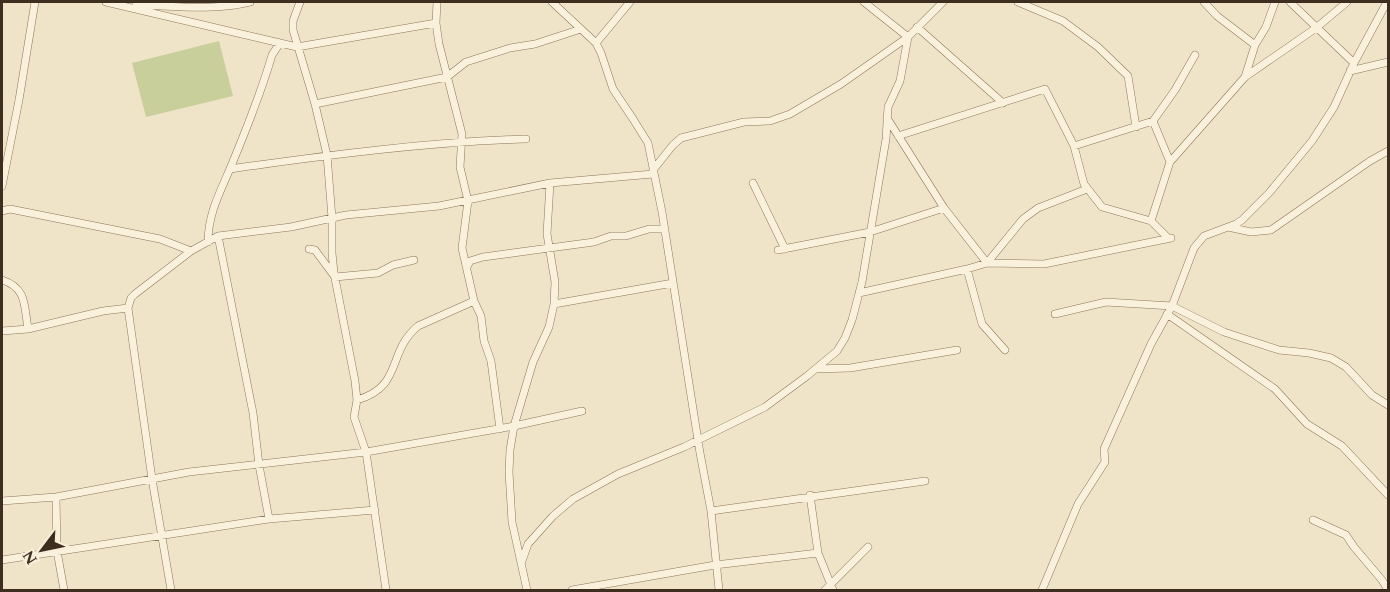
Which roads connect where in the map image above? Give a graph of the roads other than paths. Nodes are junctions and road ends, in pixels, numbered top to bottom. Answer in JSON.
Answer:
{"nodes":[{"id":1,"x":35,"y":2,"type":"edge"},
{"id":2,"x":106,"y":2,"type":"edge"},
{"id":3,"x":250,"y":2,"type":"edge"},
{"id":4,"x":300,"y":2,"type":"edge"},
{"id":5,"x":439,"y":2,"type":"edge"},
{"id":6,"x":552,"y":2,"type":"edge"},
{"id":7,"x":630,"y":2,"type":"edge"},
{"id":8,"x":864,"y":2,"type":"edge"},
{"id":9,"x":943,"y":2,"type":"edge"},
{"id":10,"x":1018,"y":2,"type":"edge"},
{"id":11,"x":1204,"y":2,"type":"edge"},
{"id":12,"x":1275,"y":2,"type":"edge"},
{"id":13,"x":1290,"y":2,"type":"edge"},
{"id":14,"x":1347,"y":2,"type":"edge"},
{"id":15,"x":1387,"y":2,"type":"edge"},
{"id":16,"x":122,"y":3,"type":"edge"},
{"id":17,"x":436,"y":23,"type":"junction"},
{"id":18,"x":917,"y":27,"type":"junction"},
{"id":19,"x":1316,"y":28,"type":"junction"},
{"id":20,"x":582,"y":29,"type":"junction"},
{"id":21,"x":908,"y":37,"type":"junction"},
{"id":22,"x":280,"y":43,"type":"junction"},
{"id":23,"x":596,"y":43,"type":"junction"},
{"id":24,"x":1255,"y":45,"type":"junction"},
{"id":25,"x":297,"y":47,"type":"junction"},
{"id":26,"x":1196,"y":55,"type":"dead end"},
{"id":27,"x":1389,"y":62,"type":"edge"},
{"id":28,"x":1354,"y":63,"type":"junction"},
{"id":29,"x":1350,"y":70,"type":"junction"},
{"id":30,"x":447,"y":77,"type":"junction"},
{"id":31,"x":1245,"y":77,"type":"junction"},
{"id":32,"x":1003,"y":103,"type":"junction"},
{"id":33,"x":315,"y":104,"type":"junction"},
{"id":34,"x":887,"y":118,"type":"junction"},
{"id":35,"x":1153,"y":121,"type":"junction"},
{"id":36,"x":1136,"y":126,"type":"junction"},
{"id":37,"x":898,"y":136,"type":"junction"},
{"id":38,"x":526,"y":139,"type":"dead end"},
{"id":39,"x":463,"y":143,"type":"junction"},
{"id":40,"x":1074,"y":146,"type":"junction"},
{"id":41,"x":1389,"y":151,"type":"edge"},
{"id":42,"x":327,"y":155,"type":"junction"},
{"id":43,"x":1170,"y":162,"type":"junction"},
{"id":44,"x":230,"y":169,"type":"junction"},
{"id":45,"x":653,"y":172,"type":"junction"},
{"id":46,"x":550,"y":183,"type":"junction"},
{"id":47,"x":753,"y":183,"type":"dead end"},
{"id":48,"x":2,"y":186,"type":"edge"},
{"id":49,"x":1087,"y":189,"type":"junction"},
{"id":50,"x":468,"y":201,"type":"junction"},
{"id":51,"x":945,"y":208,"type":"junction"},
{"id":52,"x":2,"y":211,"type":"edge"},
{"id":53,"x":332,"y":218,"type":"junction"},
{"id":54,"x":1151,"y":221,"type":"junction"},
{"id":55,"x":1228,"y":227,"type":"junction"},
{"id":56,"x":665,"y":229,"type":"junction"},
{"id":57,"x":870,"y":232,"type":"junction"},
{"id":58,"x":218,"y":236,"type":"junction"},
{"id":59,"x":208,"y":242,"type":"junction"},
{"id":60,"x":548,"y":248,"type":"junction"},
{"id":61,"x":309,"y":249,"type":"dead end"},
{"id":62,"x":191,"y":251,"type":"junction"},
{"id":63,"x":414,"y":260,"type":"dead end"},
{"id":64,"x":987,"y":263,"type":"junction"},
{"id":65,"x":467,"y":267,"type":"junction"},
{"id":66,"x":968,"y":269,"type":"junction"},
{"id":67,"x":335,"y":277,"type":"junction"},
{"id":68,"x":2,"y":280,"type":"edge"},
{"id":69,"x":673,"y":283,"type":"junction"},
{"id":70,"x":859,"y":293,"type":"junction"},
{"id":71,"x":474,"y":302,"type":"junction"},
{"id":72,"x":554,"y":304,"type":"junction"},
{"id":73,"x":1172,"y":306,"type":"junction"},
{"id":74,"x":128,"y":308,"type":"junction"},
{"id":75,"x":1055,"y":314,"type":"dead end"},
{"id":76,"x":1167,"y":314,"type":"junction"},
{"id":77,"x":28,"y":329,"type":"junction"},
{"id":78,"x":2,"y":331,"type":"edge"},
{"id":79,"x":957,"y":350,"type":"dead end"},
{"id":80,"x":1005,"y":350,"type":"dead end"},
{"id":81,"x":816,"y":369,"type":"junction"},
{"id":82,"x":357,"y":400,"type":"junction"},
{"id":83,"x":1389,"y":405,"type":"edge"},
{"id":84,"x":582,"y":411,"type":"dead end"},
{"id":85,"x":514,"y":426,"type":"junction"},
{"id":86,"x":500,"y":429,"type":"junction"},
{"id":87,"x":698,"y":439,"type":"junction"},
{"id":88,"x":366,"y":452,"type":"junction"},
{"id":89,"x":259,"y":465,"type":"junction"},
{"id":90,"x":152,"y":479,"type":"junction"},
{"id":91,"x":925,"y":480,"type":"dead end"},
{"id":92,"x":810,"y":495,"type":"junction"},
{"id":93,"x":1389,"y":495,"type":"edge"},
{"id":94,"x":56,"y":497,"type":"junction"},
{"id":95,"x":2,"y":501,"type":"edge"},
{"id":96,"x":375,"y":510,"type":"junction"},
{"id":97,"x":711,"y":511,"type":"junction"},
{"id":98,"x":269,"y":519,"type":"junction"},
{"id":99,"x":1313,"y":520,"type":"dead end"},
{"id":100,"x":163,"y":536,"type":"junction"},
{"id":101,"x":868,"y":547,"type":"dead end"},
{"id":102,"x":57,"y":551,"type":"junction"},
{"id":103,"x":818,"y":553,"type":"junction"},
{"id":104,"x":2,"y":560,"type":"edge"},
{"id":105,"x":522,"y":561,"type":"junction"},
{"id":106,"x":715,"y":565,"type":"junction"},
{"id":107,"x":829,"y":588,"type":"edge"},
{"id":108,"x":1389,"y":590,"type":"edge"},
{"id":109,"x":64,"y":591,"type":"edge"},
{"id":110,"x":171,"y":591,"type":"edge"},
{"id":111,"x":386,"y":591,"type":"edge"},
{"id":112,"x":527,"y":591,"type":"edge"},
{"id":113,"x":572,"y":591,"type":"edge"},
{"id":114,"x":718,"y":591,"type":"edge"},
{"id":115,"x":1042,"y":591,"type":"edge"}],
"edges":[{"from":1,"to":48,"type":"street"},
{"from":2,"to":16,"type":"street"},
{"from":3,"to":16,"type":"street"},
{"from":4,"to":25,"type":"street"},
{"from":5,"to":17,"type":"street"},
{"from":6,"to":20,"type":"street"},
{"from":7,"to":23,"type":"street"},
{"from":8,"to":21,"type":"street"},
{"from":9,"to":18,"type":"street"},
{"from":10,"to":36,"type":"street"},
{"from":11,"to":24,"type":"street"},
{"from":12,"to":24,"type":"street"},
{"from":13,"to":19,"type":"street"},
{"from":14,"to":19,"type":"street"},
{"from":15,"to":28,"type":"street"},
{"from":16,"to":22,"type":"street"},
{"from":17,"to":25,"type":"street"},
{"from":17,"to":30,"type":"street"},
{"from":18,"to":21,"type":"street"},
{"from":18,"to":32,"type":"street"},
{"from":19,"to":28,"type":"street"},
{"from":19,"to":31,"type":"street"},
{"from":20,"to":23,"type":"street"},
{"from":20,"to":30,"type":"street"},
{"from":21,"to":34,"type":"street"},
{"from":21,"to":45,"type":"street"},
{"from":22,"to":25,"type":"street"},
{"from":22,"to":44,"type":"street"},
{"from":23,"to":45,"type":"street"},
{"from":24,"to":31,"type":"street"},
{"from":25,"to":33,"type":"street"},
{"from":26,"to":35,"type":"street"},
{"from":27,"to":29,"type":"street"},
{"from":28,"to":29,"type":"street"},
{"from":29,"to":55,"type":"street"},
{"from":30,"to":33,"type":"street"},
{"from":30,"to":39,"type":"street"},
{"from":31,"to":43,"type":"street"},
{"from":32,"to":37,"type":"street"},
{"from":32,"to":40,"type":"street"},
{"from":33,"to":42,"type":"street"},
{"from":34,"to":37,"type":"street"},
{"from":34,"to":57,"type":"street"},
{"from":35,"to":36,"type":"street"},
{"from":35,"to":43,"type":"street"},
{"from":36,"to":40,"type":"street"},
{"from":37,"to":51,"type":"street"},
{"from":38,"to":39,"type":"street"},
{"from":39,"to":42,"type":"street"},
{"from":39,"to":50,"type":"street"},
{"from":40,"to":49,"type":"street"},
{"from":41,"to":55,"type":"street"},
{"from":42,"to":44,"type":"street"},
{"from":42,"to":53,"type":"street"},
{"from":43,"to":54,"type":"street"},
{"from":44,"to":59,"type":"street"},
{"from":45,"to":46,"type":"street"},
{"from":45,"to":56,"type":"street"},
{"from":46,"to":50,"type":"street"},
{"from":46,"to":60,"type":"street"},
{"from":47,"to":57,"type":"street"},
{"from":49,"to":54,"type":"street"},
{"from":49,"to":64,"type":"street"},
{"from":50,"to":53,"type":"street"},
{"from":50,"to":65,"type":"street"},
{"from":51,"to":57,"type":"street"},
{"from":51,"to":64,"type":"street"},
{"from":52,"to":62,"type":"street"},
{"from":53,"to":58,"type":"street"},
{"from":53,"to":67,"type":"street"},
{"from":54,"to":64,"type":"street"},
{"from":55,"to":73,"type":"street"},
{"from":56,"to":60,"type":"street"},
{"from":56,"to":69,"type":"street"},
{"from":57,"to":70,"type":"street"},
{"from":58,"to":59,"type":"street"},
{"from":58,"to":89,"type":"street"},
{"from":59,"to":62,"type":"street"},
{"from":60,"to":65,"type":"street"},
{"from":60,"to":72,"type":"street"},
{"from":61,"to":67,"type":"street"},
{"from":62,"to":74,"type":"street"},
{"from":63,"to":67,"type":"street"},
{"from":64,"to":66,"type":"street"},
{"from":65,"to":71,"type":"street"},
{"from":66,"to":70,"type":"street"},
{"from":66,"to":80,"type":"street"},
{"from":67,"to":82,"type":"street"},
{"from":68,"to":77,"type":"street"},
{"from":69,"to":72,"type":"street"},
{"from":69,"to":87,"type":"street"},
{"from":70,"to":81,"type":"street"},
{"from":71,"to":82,"type":"street"},
{"from":71,"to":86,"type":"street"},
{"from":72,"to":85,"type":"street"},
{"from":73,"to":75,"type":"street"},
{"from":73,"to":76,"type":"street"},
{"from":73,"to":83,"type":"street"},
{"from":74,"to":77,"type":"street"},
{"from":74,"to":90,"type":"street"},
{"from":76,"to":93,"type":"street"},
{"from":76,"to":115,"type":"street"},
{"from":77,"to":78,"type":"street"},
{"from":79,"to":81,"type":"street"},
{"from":81,"to":87,"type":"street"},
{"from":82,"to":88,"type":"street"},
{"from":84,"to":85,"type":"street"},
{"from":85,"to":86,"type":"street"},
{"from":85,"to":105,"type":"street"},
{"from":86,"to":88,"type":"street"},
{"from":87,"to":97,"type":"street"},
{"from":87,"to":105,"type":"street"},
{"from":88,"to":89,"type":"street"},
{"from":88,"to":96,"type":"street"},
{"from":89,"to":90,"type":"street"},
{"from":89,"to":98,"type":"street"},
{"from":90,"to":94,"type":"street"},
{"from":90,"to":100,"type":"street"},
{"from":91,"to":92,"type":"street"},
{"from":92,"to":97,"type":"street"},
{"from":92,"to":103,"type":"street"},
{"from":94,"to":95,"type":"street"},
{"from":94,"to":102,"type":"street"},
{"from":96,"to":98,"type":"street"},
{"from":96,"to":111,"type":"street"},
{"from":97,"to":106,"type":"street"},
{"from":98,"to":100,"type":"street"},
{"from":99,"to":108,"type":"street"},
{"from":100,"to":102,"type":"street"},
{"from":100,"to":110,"type":"street"},
{"from":101,"to":107,"type":"street"},
{"from":102,"to":104,"type":"street"},
{"from":102,"to":109,"type":"street"},
{"from":103,"to":106,"type":"street"},
{"from":103,"to":107,"type":"street"},
{"from":105,"to":112,"type":"street"},
{"from":106,"to":113,"type":"street"},
{"from":106,"to":114,"type":"street"}]}
